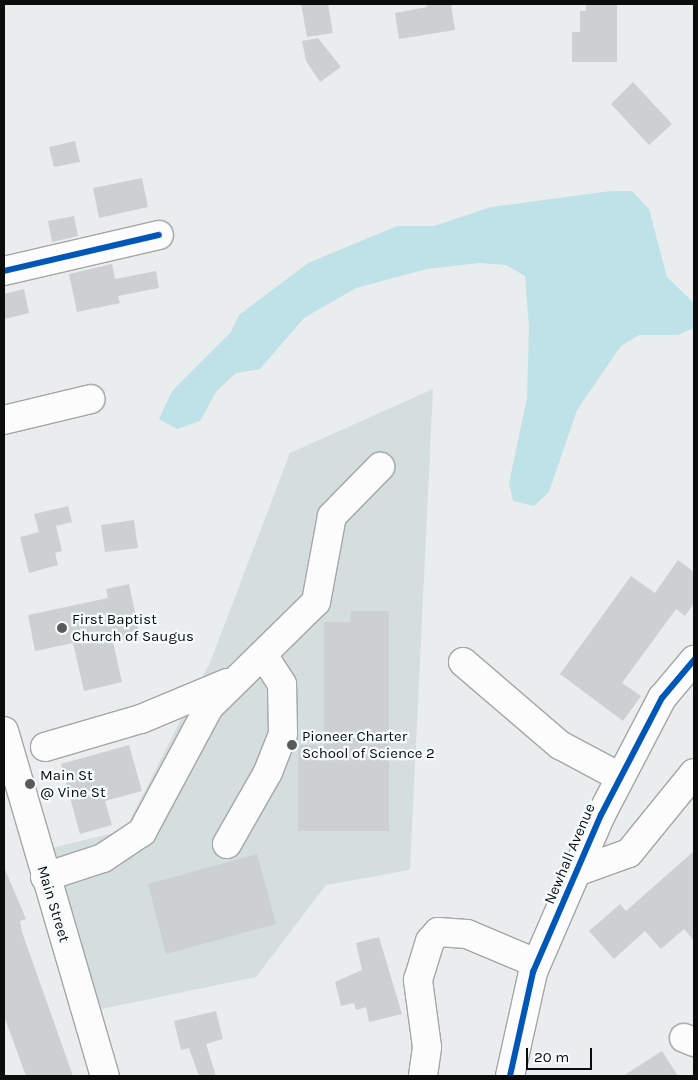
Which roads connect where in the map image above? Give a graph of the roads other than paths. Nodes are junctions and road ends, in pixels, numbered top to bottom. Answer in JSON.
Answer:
{"nodes":[{"id":1,"x":159,"y":235,"type":"dead end"},
{"id":2,"x":4,"y":270,"type":"edge"},
{"id":3,"x":90,"y":399,"type":"dead end"},
{"id":4,"x":4,"y":420,"type":"edge"},
{"id":5,"x":380,"y":467,"type":"dead end"},
{"id":6,"x":262,"y":655,"type":"junction"},
{"id":7,"x":694,"y":660,"type":"edge"},
{"id":8,"x":463,"y":662,"type":"dead end"},
{"id":9,"x":237,"y":678,"type":"junction"},
{"id":10,"x":45,"y":747,"type":"dead end"},
{"id":11,"x":6,"y":748,"type":"edge"},
{"id":12,"x":694,"y":773,"type":"edge"},
{"id":13,"x":618,"y":776,"type":"junction"},
{"id":14,"x":227,"y":844,"type":"dead end"},
{"id":15,"x":576,"y":872,"type":"junction"},
{"id":16,"x":44,"y":877,"type":"junction"},
{"id":17,"x":536,"y":963,"type":"junction"},
{"id":18,"x":105,"y":1076,"type":"edge"},
{"id":19,"x":423,"y":1076,"type":"edge"},
{"id":20,"x":510,"y":1076,"type":"edge"}],
"edges":[{"from":1,"to":2,"type":"street"},
{"from":3,"to":4,"type":"street"},
{"from":5,"to":6,"type":"street"},
{"from":6,"to":9,"type":"street"},
{"from":6,"to":14,"type":"street"},
{"from":7,"to":13,"type":"street","name":"Newhall Avenue"},
{"from":8,"to":13,"type":"street"},
{"from":9,"to":10,"type":"street"},
{"from":9,"to":16,"type":"street"},
{"from":11,"to":16,"type":"street","name":"Main Street"},
{"from":12,"to":15,"type":"street"},
{"from":13,"to":15,"type":"street","name":"Newhall Avenue"},
{"from":15,"to":17,"type":"street","name":"Newhall Avenue"},
{"from":16,"to":18,"type":"street","name":"Main Street"},
{"from":17,"to":19,"type":"street"},
{"from":17,"to":20,"type":"street","name":"Newhall Avenue"}]}
